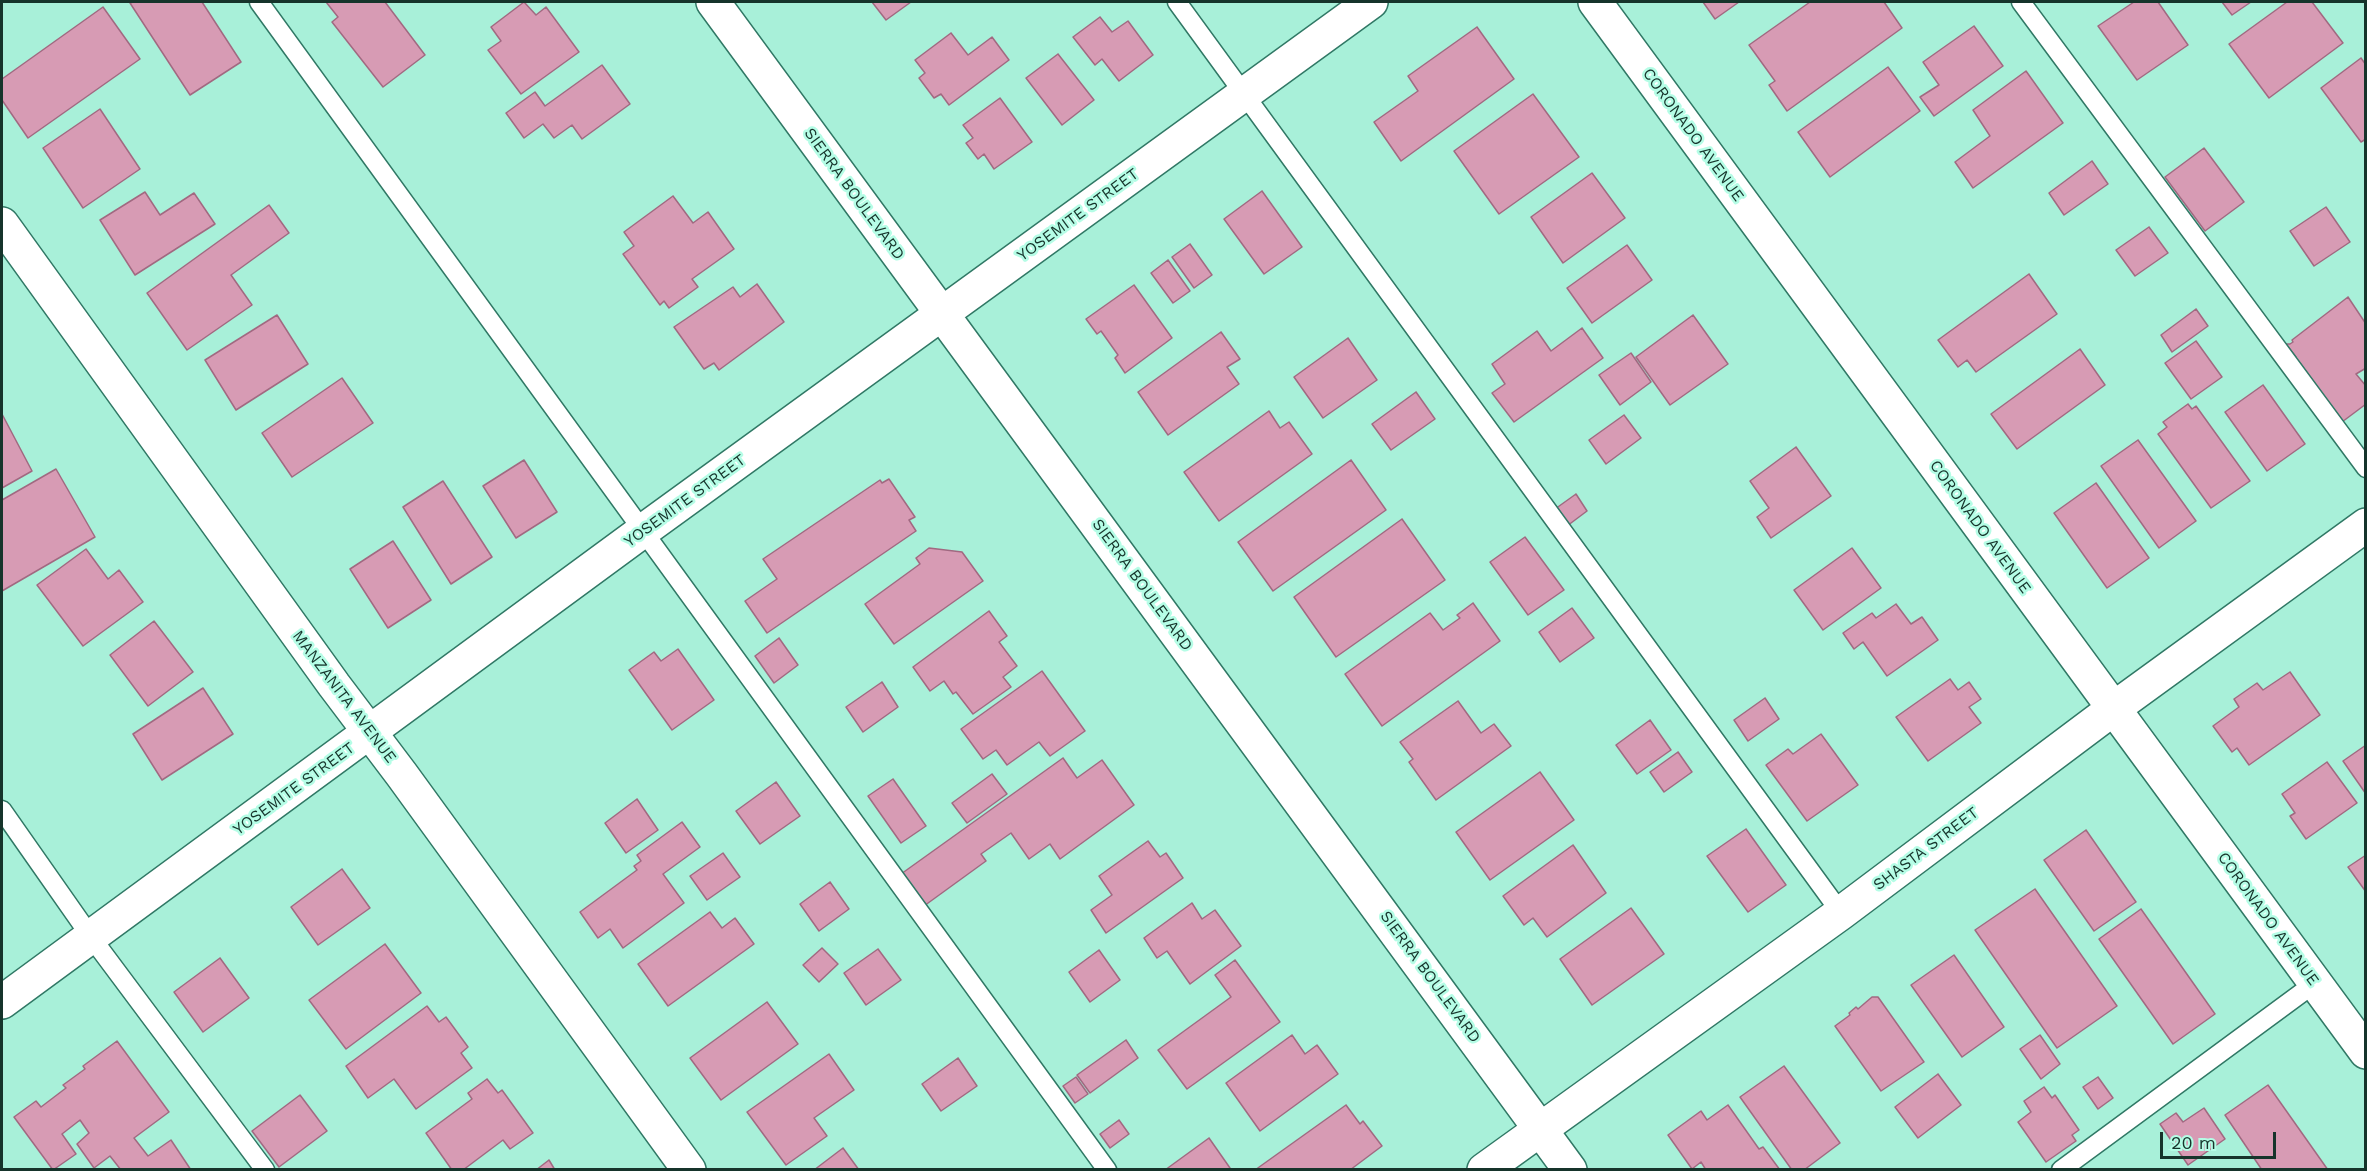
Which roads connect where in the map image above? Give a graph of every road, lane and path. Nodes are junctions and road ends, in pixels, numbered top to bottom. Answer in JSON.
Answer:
{"nodes":[{"id":1,"x":259,"y":2,"type":"edge"},
{"id":2,"x":713,"y":2,"type":"edge"},
{"id":3,"x":1177,"y":2,"type":"edge"},
{"id":4,"x":1371,"y":2,"type":"edge"},
{"id":5,"x":1595,"y":2,"type":"edge"},
{"id":6,"x":2021,"y":2,"type":"edge"},
{"id":7,"x":1244,"y":93,"type":"junction"},
{"id":8,"x":2,"y":224,"type":"edge"},
{"id":9,"x":942,"y":314,"type":"junction"},
{"id":10,"x":2366,"y":468,"type":"edge"},
{"id":11,"x":2366,"y":525,"type":"edge"},
{"id":12,"x":644,"y":530,"type":"junction"},
{"id":13,"x":2114,"y":709,"type":"junction"},
{"id":14,"x":370,"y":733,"type":"junction"},
{"id":15,"x":2,"y":810,"type":"edge"},
{"id":16,"x":1841,"y":913,"type":"junction"},
{"id":17,"x":91,"y":937,"type":"junction"},
{"id":18,"x":2315,"y":983,"type":"junction"},
{"id":19,"x":2,"y":1002,"type":"edge"},
{"id":20,"x":2366,"y":1052,"type":"edge"},
{"id":21,"x":1541,"y":1128,"type":"junction"},
{"id":22,"x":265,"y":1170,"type":"edge"},
{"id":23,"x":688,"y":1170,"type":"edge"},
{"id":24,"x":1107,"y":1170,"type":"edge"},
{"id":25,"x":1484,"y":1170,"type":"edge"},
{"id":26,"x":1570,"y":1170,"type":"edge"},
{"id":27,"x":2061,"y":1170,"type":"edge"}],
"edges":[{"from":1,"to":12,"type":"lane"},
{"from":2,"to":9,"type":"street","name":"SIERRA BOULEVARD"},
{"from":3,"to":7,"type":"lane"},
{"from":4,"to":7,"type":"street","name":"YOSEMITE STREET"},
{"from":5,"to":13,"type":"street","name":"CORONADO AVENUE"},
{"from":6,"to":10,"type":"lane"},
{"from":7,"to":9,"type":"street","name":"YOSEMITE STREET"},
{"from":7,"to":16,"type":"lane"},
{"from":8,"to":14,"type":"street","name":"MANZANITA AVENUE"},
{"from":9,"to":12,"type":"street","name":"YOSEMITE STREET"},
{"from":9,"to":21,"type":"street","name":"SIERRA BOULEVARD"},
{"from":11,"to":13,"type":"street","name":"SHASTA STREET"},
{"from":12,"to":14,"type":"street","name":"YOSEMITE STREET"},
{"from":12,"to":24,"type":"lane"},
{"from":13,"to":16,"type":"street","name":"SHASTA STREET"},
{"from":13,"to":18,"type":"street","name":"CORONADO AVENUE"},
{"from":14,"to":17,"type":"street","name":"YOSEMITE STREET"},
{"from":14,"to":23,"type":"street","name":"MANZANITA AVENUE"},
{"from":15,"to":17,"type":"lane"},
{"from":16,"to":21,"type":"street","name":"SHASTA STREET"},
{"from":17,"to":19,"type":"street","name":"YOSEMITE STREET"},
{"from":17,"to":22,"type":"lane"},
{"from":18,"to":20,"type":"street","name":"CORONADO AVENUE"},
{"from":18,"to":27,"type":"lane"},
{"from":21,"to":25,"type":"street","name":"SHASTA STREET"},
{"from":21,"to":26,"type":"street","name":"SIERRA BOULEVARD"}]}
